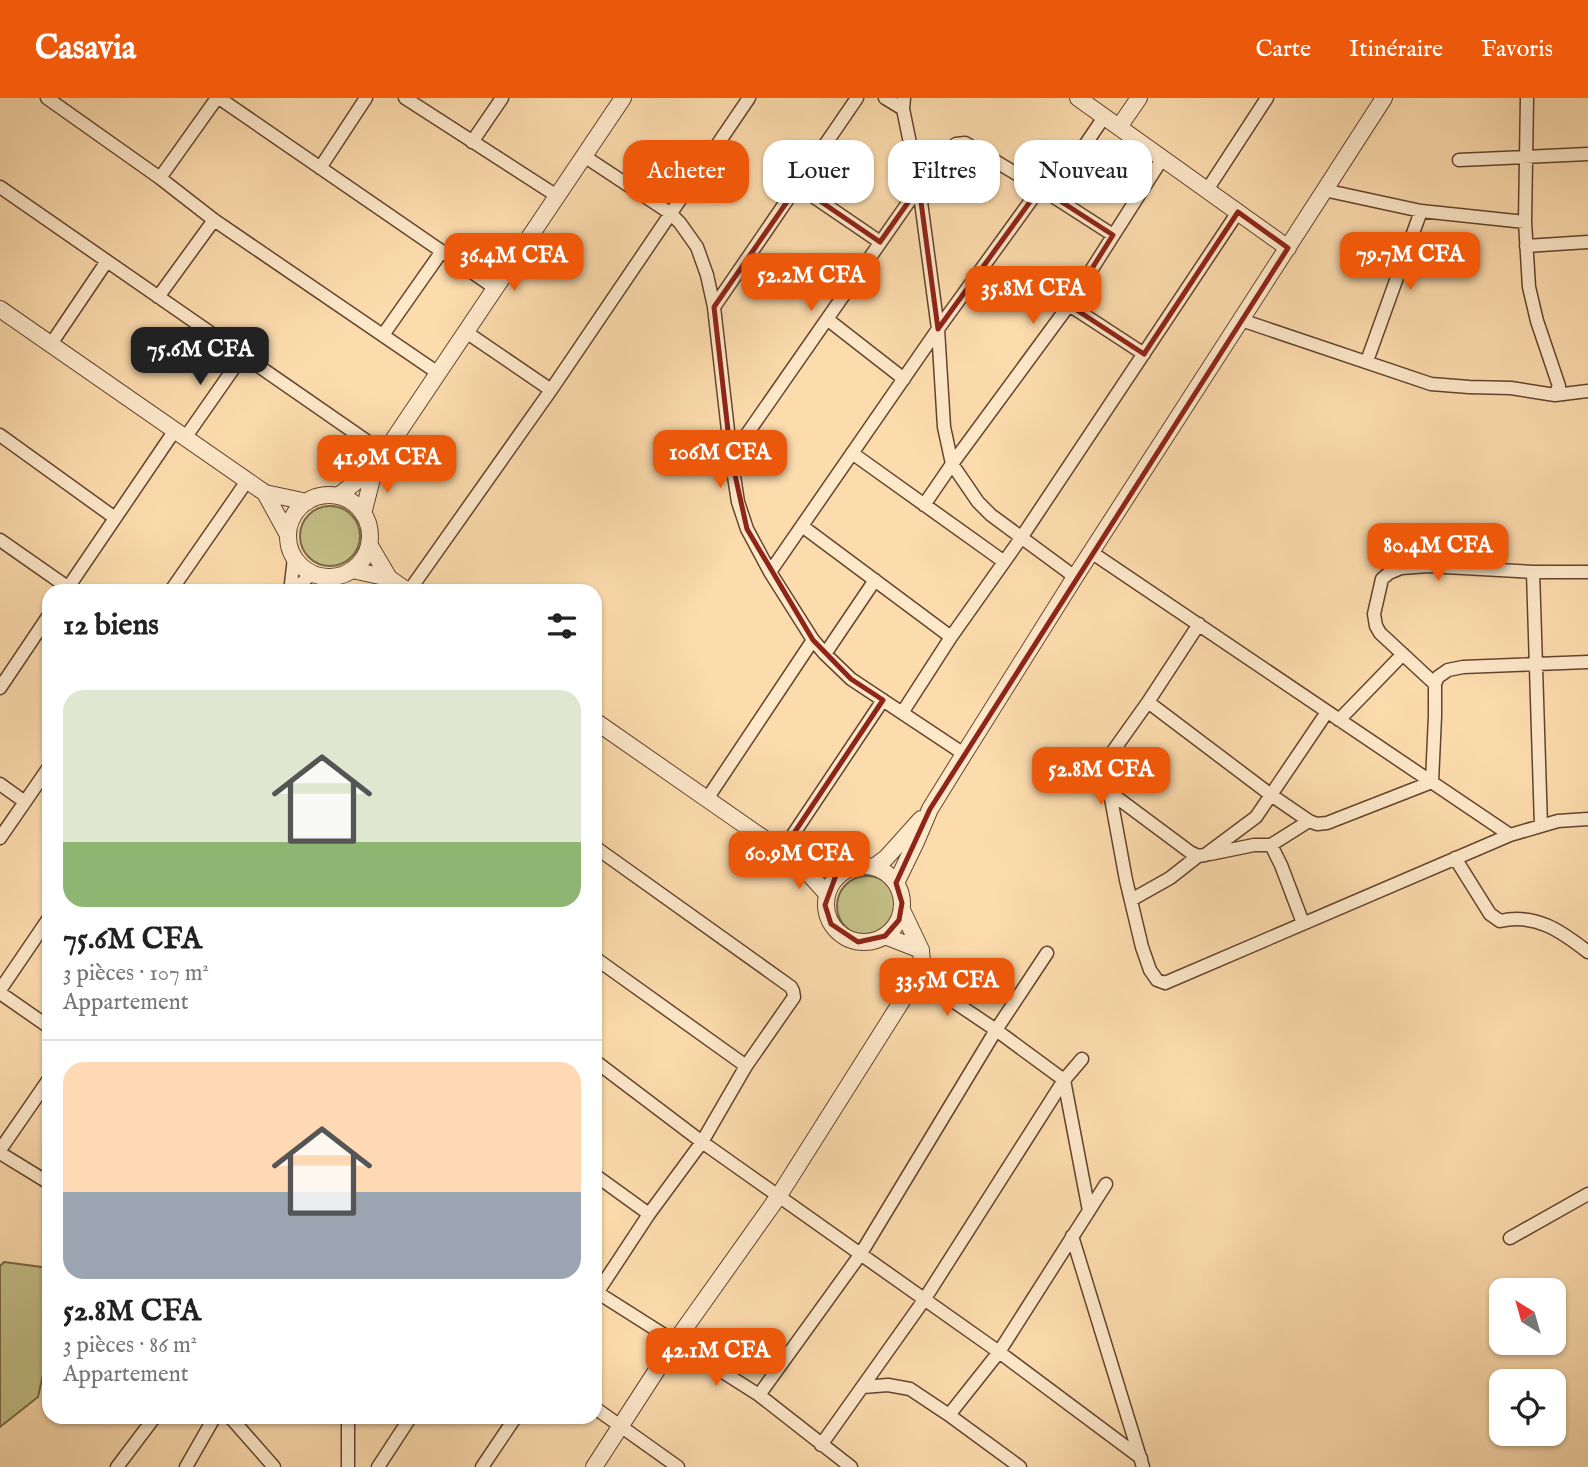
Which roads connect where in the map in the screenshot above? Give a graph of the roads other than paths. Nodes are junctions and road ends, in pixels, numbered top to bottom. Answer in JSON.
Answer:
{"nodes":[{"id":1,"x":47,"y":98,"type":"edge"},
{"id":2,"x":218,"y":98,"type":"edge"},
{"id":3,"x":366,"y":98,"type":"edge"},
{"id":4,"x":405,"y":98,"type":"edge"},
{"id":5,"x":502,"y":98,"type":"edge"},
{"id":6,"x":622,"y":98,"type":"edge"},
{"id":7,"x":750,"y":98,"type":"edge"},
{"id":8,"x":858,"y":98,"type":"edge"},
{"id":9,"x":885,"y":98,"type":"edge"},
{"id":10,"x":1077,"y":98,"type":"edge"},
{"id":11,"x":1139,"y":98,"type":"edge"},
{"id":12,"x":1266,"y":98,"type":"edge"},
{"id":13,"x":1384,"y":98,"type":"edge"},
{"id":14,"x":1527,"y":98,"type":"edge"},
{"id":15,"x":903,"y":104,"type":"edge"},
{"id":16,"x":1104,"y":117,"type":"junction"},
{"id":17,"x":1119,"y":127,"type":"junction"},
{"id":18,"x":829,"y":140,"type":"edge"},
{"id":19,"x":910,"y":140,"type":"edge"},
{"id":20,"x":1086,"y":140,"type":"edge"},
{"id":21,"x":472,"y":142,"type":"junction"},
{"id":22,"x":1588,"y":154,"type":"edge"},
{"id":23,"x":584,"y":156,"type":"junction"},
{"id":24,"x":1526,"y":157,"type":"junction"},
{"id":25,"x":1162,"y":159,"type":"junction"},
{"id":26,"x":1459,"y":160,"type":"dead end"},
{"id":27,"x":320,"y":167,"type":"junction"},
{"id":28,"x":160,"y":178,"type":"junction"},
{"id":29,"x":0,"y":187,"type":"edge"},
{"id":30,"x":1207,"y":190,"type":"junction"},
{"id":31,"x":1324,"y":190,"type":"junction"},
{"id":32,"x":557,"y":196,"type":"junction"},
{"id":33,"x":786,"y":203,"type":"edge"},
{"id":34,"x":823,"y":203,"type":"edge"},
{"id":35,"x":908,"y":203,"type":"edge"},
{"id":36,"x":921,"y":203,"type":"edge"},
{"id":37,"x":1036,"y":203,"type":"edge"},
{"id":38,"x":1064,"y":203,"type":"edge"},
{"id":39,"x":1421,"y":211,"type":"junction"},
{"id":40,"x":1238,"y":212,"type":"junction"},
{"id":41,"x":670,"y":213,"type":"junction"},
{"id":42,"x":214,"y":220,"type":"junction"},
{"id":43,"x":1525,"y":222,"type":"junction"},
{"id":44,"x":1113,"y":235,"type":"junction"},
{"id":45,"x":880,"y":242,"type":"junction"},
{"id":46,"x":1588,"y":242,"type":"edge"},
{"id":47,"x":1526,"y":246,"type":"junction"},
{"id":48,"x":1288,"y":248,"type":"junction"},
{"id":49,"x":442,"y":251,"type":"junction"},
{"id":50,"x":107,"y":261,"type":"junction"},
{"id":51,"x":495,"y":288,"type":"junction"},
{"id":52,"x":158,"y":297,"type":"junction"},
{"id":53,"x":1069,"y":305,"type":"junction"},
{"id":54,"x":714,"y":307,"type":"junction"},
{"id":55,"x":0,"y":309,"type":"edge"},
{"id":56,"x":827,"y":319,"type":"junction"},
{"id":57,"x":1241,"y":320,"type":"junction"},
{"id":58,"x":938,"y":329,"type":"junction"},
{"id":59,"x":466,"y":332,"type":"junction"},
{"id":60,"x":383,"y":335,"type":"junction"},
{"id":61,"x":51,"y":344,"type":"junction"},
{"id":62,"x":1144,"y":354,"type":"junction"},
{"id":63,"x":243,"y":355,"type":"junction"},
{"id":64,"x":1367,"y":361,"type":"junction"},
{"id":65,"x":438,"y":373,"type":"junction"},
{"id":66,"x":904,"y":379,"type":"junction"},
{"id":67,"x":551,"y":390,"type":"junction"},
{"id":68,"x":1588,"y":391,"type":"edge"},
{"id":69,"x":1555,"y":395,"type":"junction"},
{"id":70,"x":180,"y":434,"type":"junction"},
{"id":71,"x":0,"y":435,"type":"edge"},
{"id":72,"x":852,"y":453,"type":"junction"},
{"id":73,"x":731,"y":457,"type":"junction"},
{"id":74,"x":379,"y":460,"type":"junction"},
{"id":75,"x":952,"y":464,"type":"junction"},
{"id":76,"x":247,"y":481,"type":"junction"},
{"id":77,"x":265,"y":493,"type":"junction"},
{"id":78,"x":338,"y":496,"type":"junction"},
{"id":79,"x":307,"y":502,"type":"junction"},
{"id":80,"x":924,"y":505,"type":"junction"},
{"id":81,"x":363,"y":514,"type":"junction"},
{"id":82,"x":115,"y":518,"type":"junction"},
{"id":83,"x":802,"y":526,"type":"junction"},
{"id":84,"x":288,"y":535,"type":"junction"},
{"id":85,"x":1021,"y":538,"type":"junction"},
{"id":86,"x":0,"y":540,"type":"edge"},
{"id":87,"x":369,"y":544,"type":"junction"},
{"id":88,"x":1091,"y":552,"type":"junction"},
{"id":89,"x":294,"y":558,"type":"junction"},
{"id":90,"x":1003,"y":561,"type":"junction"},
{"id":91,"x":352,"y":570,"type":"junction"},
{"id":92,"x":770,"y":572,"type":"junction"},
{"id":93,"x":1533,"y":572,"type":"junction"},
{"id":94,"x":1588,"y":572,"type":"edge"},
{"id":95,"x":312,"y":574,"type":"junction"},
{"id":96,"x":1076,"y":577,"type":"junction"},
{"id":97,"x":874,"y":580,"type":"junction"},
{"id":98,"x":61,"y":584,"type":"edge"},
{"id":99,"x":73,"y":584,"type":"edge"},
{"id":100,"x":176,"y":584,"type":"edge"},
{"id":101,"x":291,"y":584,"type":"edge"},
{"id":102,"x":300,"y":584,"type":"edge"},
{"id":103,"x":390,"y":584,"type":"edge"},
{"id":104,"x":415,"y":584,"type":"edge"},
{"id":105,"x":1199,"y":624,"type":"junction"},
{"id":106,"x":42,"y":625,"type":"edge"},
{"id":107,"x":951,"y":637,"type":"junction"},
{"id":108,"x":813,"y":640,"type":"junction"},
{"id":109,"x":825,"y":654,"type":"junction"},
{"id":110,"x":1403,"y":654,"type":"junction"},
{"id":111,"x":1588,"y":662,"type":"edge"},
{"id":112,"x":1536,"y":664,"type":"junction"},
{"id":113,"x":1435,"y":684,"type":"junction"},
{"id":114,"x":0,"y":688,"type":"edge"},
{"id":115,"x":883,"y":700,"type":"junction"},
{"id":116,"x":1148,"y":702,"type":"junction"},
{"id":117,"x":1328,"y":712,"type":"junction"},
{"id":118,"x":902,"y":713,"type":"junction"},
{"id":119,"x":1339,"y":719,"type":"junction"},
{"id":120,"x":602,"y":726,"type":"edge"},
{"id":121,"x":964,"y":754,"type":"junction"},
{"id":122,"x":42,"y":777,"type":"edge"},
{"id":123,"x":1432,"y":782,"type":"junction"},
{"id":124,"x":0,"y":784,"type":"edge"},
{"id":125,"x":1110,"y":793,"type":"junction"},
{"id":126,"x":1271,"y":795,"type":"junction"},
{"id":127,"x":707,"y":799,"type":"junction"},
{"id":128,"x":25,"y":802,"type":"junction"},
{"id":129,"x":930,"y":809,"type":"junction"},
{"id":130,"x":1588,"y":819,"type":"edge"},
{"id":131,"x":1309,"y":821,"type":"junction"},
{"id":132,"x":1541,"y":826,"type":"junction"},
{"id":133,"x":1510,"y":835,"type":"junction"},
{"id":134,"x":0,"y":838,"type":"edge"},
{"id":135,"x":1271,"y":845,"type":"junction"},
{"id":136,"x":782,"y":851,"type":"junction"},
{"id":137,"x":602,"y":852,"type":"edge"},
{"id":138,"x":1202,"y":855,"type":"junction"},
{"id":139,"x":1455,"y":858,"type":"junction"},
{"id":140,"x":799,"y":863,"type":"junction"},
{"id":141,"x":874,"y":867,"type":"junction"},
{"id":142,"x":850,"y":868,"type":"junction"},
{"id":143,"x":896,"y":883,"type":"junction"},
{"id":144,"x":827,"y":894,"type":"junction"},
{"id":145,"x":1131,"y":900,"type":"junction"},
{"id":146,"x":902,"y":910,"type":"junction"},
{"id":147,"x":1303,"y":923,"type":"junction"},
{"id":148,"x":42,"y":928,"type":"edge"},
{"id":149,"x":885,"y":936,"type":"junction"},
{"id":150,"x":921,"y":950,"type":"junction"},
{"id":151,"x":1588,"y":952,"type":"edge"},
{"id":152,"x":1047,"y":953,"type":"dead end"},
{"id":153,"x":602,"y":963,"type":"edge"},
{"id":154,"x":917,"y":977,"type":"junction"},
{"id":155,"x":0,"y":991,"type":"edge"},
{"id":156,"x":42,"y":1022,"type":"edge"},
{"id":157,"x":996,"y":1030,"type":"junction"},
{"id":158,"x":1082,"y":1059,"type":"dead end"},
{"id":159,"x":602,"y":1066,"type":"edge"},
{"id":160,"x":746,"y":1066,"type":"junction"},
{"id":161,"x":1064,"y":1080,"type":"junction"},
{"id":162,"x":42,"y":1089,"type":"edge"},
{"id":163,"x":702,"y":1142,"type":"junction"},
{"id":164,"x":0,"y":1151,"type":"edge"},
{"id":165,"x":42,"y":1178,"type":"edge"},
{"id":166,"x":602,"y":1180,"type":"edge"},
{"id":167,"x":1106,"y":1184,"type":"dead end"},
{"id":168,"x":1588,"y":1194,"type":"edge"},
{"id":169,"x":778,"y":1197,"type":"junction"},
{"id":170,"x":1088,"y":1211,"type":"junction"},
{"id":171,"x":649,"y":1214,"type":"junction"},
{"id":172,"x":1072,"y":1236,"type":"junction"},
{"id":173,"x":1510,"y":1238,"type":"dead end"},
{"id":174,"x":860,"y":1255,"type":"junction"},
{"id":175,"x":602,"y":1284,"type":"edge"},
{"id":176,"x":602,"y":1297,"type":"edge"},
{"id":177,"x":924,"y":1300,"type":"junction"},
{"id":178,"x":675,"y":1342,"type":"junction"},
{"id":179,"x":999,"y":1352,"type":"junction"},
{"id":180,"x":863,"y":1387,"type":"junction"},
{"id":181,"x":759,"y":1395,"type":"junction"},
{"id":182,"x":602,"y":1413,"type":"edge"},
{"id":183,"x":949,"y":1415,"type":"junction"},
{"id":184,"x":149,"y":1424,"type":"edge"},
{"id":185,"x":210,"y":1424,"type":"edge"},
{"id":186,"x":236,"y":1424,"type":"edge"},
{"id":187,"x":348,"y":1424,"type":"edge"},
{"id":188,"x":406,"y":1424,"type":"edge"},
{"id":189,"x":511,"y":1424,"type":"edge"},
{"id":190,"x":620,"y":1426,"type":"junction"},
{"id":191,"x":821,"y":1445,"type":"junction"},
{"id":192,"x":1142,"y":1462,"type":"edge"},
{"id":193,"x":186,"y":1466,"type":"edge"},
{"id":194,"x":117,"y":1467,"type":"edge"},
{"id":195,"x":274,"y":1467,"type":"edge"},
{"id":196,"x":348,"y":1467,"type":"edge"},
{"id":197,"x":378,"y":1467,"type":"edge"},
{"id":198,"x":482,"y":1467,"type":"edge"},
{"id":199,"x":593,"y":1467,"type":"edge"},
{"id":200,"x":678,"y":1467,"type":"edge"},
{"id":201,"x":851,"y":1467,"type":"edge"},
{"id":202,"x":1020,"y":1467,"type":"edge"}],
"edges":[{"from":1,"to":28,"type":"street"},
{"from":2,"to":27,"type":"street"},
{"from":2,"to":28,"type":"street"},
{"from":3,"to":27,"type":"street"},
{"from":4,"to":21,"type":"street"},
{"from":5,"to":21,"type":"street"},
{"from":6,"to":23,"type":"street"},
{"from":7,"to":41,"type":"street"},
{"from":8,"to":18,"type":"street"},
{"from":9,"to":15,"type":"street"},
{"from":10,"to":16,"type":"street"},
{"from":11,"to":17,"type":"street"},
{"from":12,"to":30,"type":"street"},
{"from":13,"to":31,"type":"street"},
{"from":14,"to":24,"type":"street"},
{"from":15,"to":19,"type":"street"},
{"from":16,"to":17,"type":"street"},
{"from":16,"to":20,"type":"street"},
{"from":17,"to":25,"type":"street"},
{"from":21,"to":32,"type":"street"},
{"from":22,"to":24,"type":"street"},
{"from":23,"to":32,"type":"street"},
{"from":23,"to":41,"type":"street"},
{"from":24,"to":26,"type":"street"},
{"from":24,"to":43,"type":"street"},
{"from":25,"to":30,"type":"street"},
{"from":25,"to":44,"type":"street"},
{"from":27,"to":49,"type":"street"},
{"from":28,"to":42,"type":"street"},
{"from":29,"to":50,"type":"street"},
{"from":30,"to":40,"type":"street"},
{"from":31,"to":39,"type":"street"},
{"from":31,"to":48,"type":"street"},
{"from":32,"to":51,"type":"street"},
{"from":33,"to":54,"type":"street"},
{"from":34,"to":45,"type":"street"},
{"from":35,"to":45,"type":"street"},
{"from":36,"to":58,"type":"street"},
{"from":37,"to":58,"type":"street"},
{"from":38,"to":44,"type":"street"},
{"from":39,"to":43,"type":"street"},
{"from":39,"to":64,"type":"street"},
{"from":40,"to":48,"type":"street"},
{"from":40,"to":62,"type":"street"},
{"from":41,"to":54,"type":"street"},
{"from":41,"to":67,"type":"street"},
{"from":42,"to":52,"type":"street"},
{"from":42,"to":60,"type":"street"},
{"from":43,"to":47,"type":"street"},
{"from":44,"to":53,"type":"street"},
{"from":45,"to":56,"type":"street"},
{"from":46,"to":47,"type":"street"},
{"from":47,"to":69,"type":"street"},
{"from":48,"to":57,"type":"street"},
{"from":49,"to":51,"type":"street"},
{"from":49,"to":60,"type":"street"},
{"from":50,"to":52,"type":"street"},
{"from":50,"to":61,"type":"street"},
{"from":51,"to":59,"type":"street"},
{"from":52,"to":63,"type":"street"},
{"from":53,"to":62,"type":"street"},
{"from":53,"to":75,"type":"street"},
{"from":54,"to":73,"type":"street"},
{"from":55,"to":61,"type":"street"},
{"from":56,"to":66,"type":"street"},
{"from":56,"to":73,"type":"street"},
{"from":57,"to":64,"type":"street"},
{"from":57,"to":88,"type":"street"},
{"from":58,"to":66,"type":"street"},
{"from":58,"to":75,"type":"street"},
{"from":59,"to":65,"type":"street"},
{"from":59,"to":67,"type":"street"},
{"from":60,"to":65,"type":"street"},
{"from":61,"to":70,"type":"street"},
{"from":62,"to":85,"type":"street"},
{"from":63,"to":70,"type":"street"},
{"from":63,"to":74,"type":"street"},
{"from":64,"to":69,"type":"street"},
{"from":65,"to":74,"type":"street"},
{"from":66,"to":72,"type":"street"},
{"from":67,"to":104,"type":"street"},
{"from":68,"to":69,"type":"street"},
{"from":70,"to":76,"type":"street"},
{"from":70,"to":82,"type":"street"},
{"from":71,"to":82,"type":"street"},
{"from":72,"to":80,"type":"street"},
{"from":72,"to":83,"type":"street"},
{"from":73,"to":92,"type":"street"},
{"from":74,"to":78,"type":"street"},
{"from":74,"to":81,"type":"street"},
{"from":75,"to":80,"type":"street"},
{"from":75,"to":85,"type":"street"},
{"from":76,"to":77,"type":"street"},
{"from":76,"to":100,"type":"street"},
{"from":77,"to":79,"type":"street"},
{"from":77,"to":84,"type":"street"},
{"from":78,"to":79,"type":"street"},
{"from":78,"to":81,"type":"street"},
{"from":79,"to":84,"type":"street"},
{"from":80,"to":90,"type":"street"},
{"from":81,"to":87,"type":"street"},
{"from":82,"to":99,"type":"street"},
{"from":83,"to":92,"type":"street"},
{"from":83,"to":97,"type":"street"},
{"from":84,"to":89,"type":"street"},
{"from":85,"to":90,"type":"street"},
{"from":85,"to":96,"type":"street"},
{"from":86,"to":98,"type":"street"},
{"from":87,"to":91,"type":"street"},
{"from":87,"to":103,"type":"street"},
{"from":88,"to":96,"type":"street"},
{"from":88,"to":105,"type":"street"},
{"from":89,"to":95,"type":"street"},
{"from":89,"to":101,"type":"street"},
{"from":90,"to":107,"type":"street"},
{"from":91,"to":95,"type":"street"},
{"from":91,"to":103,"type":"street"},
{"from":92,"to":108,"type":"street"},
{"from":93,"to":94,"type":"street"},
{"from":93,"to":110,"type":"street"},
{"from":93,"to":112,"type":"street"},
{"from":95,"to":102,"type":"street"},
{"from":96,"to":121,"type":"street"},
{"from":97,"to":107,"type":"street"},
{"from":97,"to":109,"type":"street"},
{"from":105,"to":116,"type":"street"},
{"from":105,"to":117,"type":"street"},
{"from":106,"to":114,"type":"street"},
{"from":107,"to":118,"type":"street"},
{"from":108,"to":109,"type":"street"},
{"from":108,"to":127,"type":"street"},
{"from":109,"to":115,"type":"street"},
{"from":110,"to":113,"type":"street"},
{"from":110,"to":119,"type":"street"},
{"from":111,"to":112,"type":"street"},
{"from":112,"to":113,"type":"street"},
{"from":112,"to":132,"type":"street"},
{"from":113,"to":123,"type":"street"},
{"from":115,"to":118,"type":"street"},
{"from":115,"to":136,"type":"street"},
{"from":116,"to":125,"type":"street"},
{"from":116,"to":126,"type":"street"},
{"from":117,"to":119,"type":"street"},
{"from":117,"to":126,"type":"street"},
{"from":118,"to":121,"type":"street"},
{"from":119,"to":123,"type":"street"},
{"from":120,"to":127,"type":"street"},
{"from":121,"to":129,"type":"street"},
{"from":122,"to":128,"type":"street"},
{"from":123,"to":131,"type":"street"},
{"from":123,"to":133,"type":"street"},
{"from":124,"to":128,"type":"street"},
{"from":125,"to":138,"type":"street"},
{"from":125,"to":145,"type":"street"},
{"from":126,"to":131,"type":"street"},
{"from":126,"to":138,"type":"street"},
{"from":127,"to":136,"type":"street"},
{"from":128,"to":134,"type":"street"},
{"from":129,"to":141,"type":"street"},
{"from":129,"to":143,"type":"street"},
{"from":130,"to":132,"type":"street"},
{"from":131,"to":135,"type":"street"},
{"from":132,"to":133,"type":"street"},
{"from":133,"to":139,"type":"street"},
{"from":135,"to":138,"type":"street"},
{"from":135,"to":147,"type":"street"},
{"from":136,"to":140,"type":"street"},
{"from":137,"to":160,"type":"street"},
{"from":138,"to":145,"type":"street"},
{"from":139,"to":147,"type":"street"},
{"from":139,"to":151,"type":"street"},
{"from":140,"to":142,"type":"street"},
{"from":140,"to":144,"type":"street"},
{"from":141,"to":142,"type":"street"},
{"from":141,"to":143,"type":"street"},
{"from":142,"to":144,"type":"street"},
{"from":143,"to":146,"type":"street"},
{"from":144,"to":149,"type":"street"},
{"from":145,"to":147,"type":"street"},
{"from":146,"to":149,"type":"street"},
{"from":146,"to":150,"type":"street"},
{"from":148,"to":155,"type":"street"},
{"from":149,"to":150,"type":"street"},
{"from":150,"to":154,"type":"street"},
{"from":152,"to":157,"type":"street"},
{"from":153,"to":160,"type":"street"},
{"from":154,"to":157,"type":"street"},
{"from":154,"to":169,"type":"street"},
{"from":155,"to":156,"type":"street"},
{"from":157,"to":161,"type":"street"},
{"from":157,"to":174,"type":"street"},
{"from":158,"to":161,"type":"street"},
{"from":159,"to":163,"type":"street"},
{"from":160,"to":163,"type":"street"},
{"from":161,"to":170,"type":"street"},
{"from":161,"to":177,"type":"street"},
{"from":162,"to":164,"type":"street"},
{"from":163,"to":169,"type":"street"},
{"from":163,"to":171,"type":"street"},
{"from":164,"to":165,"type":"street"},
{"from":166,"to":171,"type":"street"},
{"from":167,"to":170,"type":"street"},
{"from":168,"to":173,"type":"street"},
{"from":169,"to":174,"type":"street"},
{"from":169,"to":178,"type":"street"},
{"from":170,"to":172,"type":"street"},
{"from":171,"to":175,"type":"street"},
{"from":172,"to":179,"type":"street"},
{"from":172,"to":192,"type":"street"},
{"from":174,"to":177,"type":"street"},
{"from":174,"to":181,"type":"street"},
{"from":176,"to":178,"type":"street"},
{"from":177,"to":179,"type":"street"},
{"from":177,"to":180,"type":"street"},
{"from":178,"to":181,"type":"street"},
{"from":178,"to":190,"type":"street"},
{"from":179,"to":183,"type":"street"},
{"from":179,"to":192,"type":"street"},
{"from":180,"to":183,"type":"street"},
{"from":180,"to":191,"type":"street"},
{"from":181,"to":191,"type":"street"},
{"from":182,"to":190,"type":"street"},
{"from":183,"to":202,"type":"street"},
{"from":184,"to":194,"type":"street"},
{"from":185,"to":193,"type":"street"},
{"from":186,"to":195,"type":"street"},
{"from":187,"to":196,"type":"street"},
{"from":188,"to":197,"type":"street"},
{"from":189,"to":198,"type":"street"},
{"from":190,"to":199,"type":"street"},
{"from":190,"to":200,"type":"street"},
{"from":191,"to":201,"type":"street"}]}
